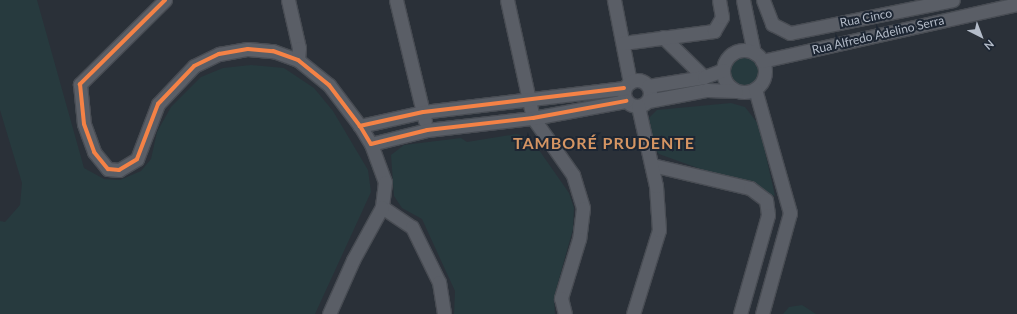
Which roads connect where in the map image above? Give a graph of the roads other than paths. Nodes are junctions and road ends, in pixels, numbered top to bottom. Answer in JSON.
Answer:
{"nodes":[{"id":1,"x":165,"y":0,"type":"edge"},
{"id":2,"x":288,"y":0,"type":"edge"},
{"id":3,"x":396,"y":0,"type":"edge"},
{"id":4,"x":507,"y":0,"type":"edge"},
{"id":5,"x":614,"y":0,"type":"edge"},
{"id":6,"x":719,"y":0,"type":"edge"},
{"id":7,"x":743,"y":0,"type":"edge"},
{"id":8,"x":763,"y":0,"type":"edge"},
{"id":9,"x":952,"y":0,"type":"edge"},
{"id":10,"x":1017,"y":4,"type":"edge"},
{"id":11,"x":663,"y":38,"type":"junction"},
{"id":12,"x":623,"y":43,"type":"junction"},
{"id":13,"x":758,"y":57,"type":"junction"},
{"id":14,"x":298,"y":60,"type":"junction"},
{"id":15,"x":724,"y":70,"type":"junction"},
{"id":16,"x":704,"y":77,"type":"junction"},
{"id":17,"x":648,"y":86,"type":"junction"},
{"id":18,"x":755,"y":89,"type":"junction"},
{"id":19,"x":736,"y":90,"type":"junction"},
{"id":20,"x":633,"y":96,"type":"junction"},
{"id":21,"x":528,"y":102,"type":"junction"},
{"id":22,"x":423,"y":112,"type":"junction"},
{"id":23,"x":533,"y":118,"type":"junction"},
{"id":24,"x":360,"y":126,"type":"junction"},
{"id":25,"x":427,"y":130,"type":"junction"},
{"id":26,"x":370,"y":144,"type":"junction"},
{"id":27,"x":652,"y":165,"type":"junction"},
{"id":28,"x":382,"y":207,"type":"junction"},
{"id":29,"x":329,"y":314,"type":"edge"},
{"id":30,"x":444,"y":314,"type":"edge"},
{"id":31,"x":565,"y":314,"type":"edge"},
{"id":32,"x":633,"y":314,"type":"edge"},
{"id":33,"x":740,"y":314,"type":"edge"},
{"id":34,"x":762,"y":314,"type":"edge"}],
"edges":[{"from":1,"to":14,"type":"street"},
{"from":2,"to":14,"type":"street"},
{"from":3,"to":22,"type":"street"},
{"from":4,"to":21,"type":"street"},
{"from":5,"to":12,"type":"street"},
{"from":6,"to":11,"type":"street"},
{"from":7,"to":13,"type":"street"},
{"from":8,"to":9,"type":"street","name":"Rua Cinco"},
{"from":10,"to":13,"type":"street","name":"Rua Alfredo Adelino Serra"},
{"from":11,"to":12,"type":"street"},
{"from":11,"to":16,"type":"street"},
{"from":12,"to":20,"type":"street"},
{"from":13,"to":15,"type":"street"},
{"from":13,"to":18,"type":"street"},
{"from":14,"to":24,"type":"street"},
{"from":15,"to":16,"type":"street"},
{"from":15,"to":19,"type":"street"},
{"from":16,"to":17,"type":"street"},
{"from":17,"to":20,"type":"street"},
{"from":17,"to":20,"type":"street"},
{"from":18,"to":19,"type":"street"},
{"from":18,"to":34,"type":"street"},
{"from":19,"to":20,"type":"street"},
{"from":20,"to":21,"type":"street"},
{"from":20,"to":23,"type":"street"},
{"from":20,"to":27,"type":"street"},
{"from":21,"to":22,"type":"street"},
{"from":21,"to":23,"type":"street"},
{"from":22,"to":24,"type":"street"},
{"from":22,"to":25,"type":"street"},
{"from":23,"to":25,"type":"street"},
{"from":23,"to":31,"type":"street"},
{"from":24,"to":26,"type":"street"},
{"from":25,"to":26,"type":"street"},
{"from":26,"to":28,"type":"street"},
{"from":27,"to":32,"type":"street"},
{"from":27,"to":33,"type":"street"},
{"from":28,"to":29,"type":"street"},
{"from":28,"to":30,"type":"street"}]}
